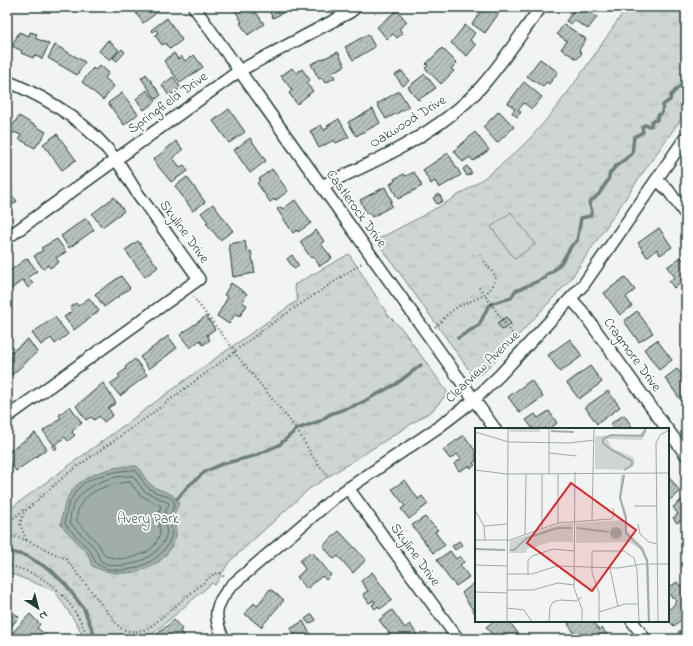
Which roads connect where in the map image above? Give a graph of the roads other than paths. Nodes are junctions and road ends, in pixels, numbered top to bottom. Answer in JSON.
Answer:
{"nodes":[{"id":1,"x":194,"y":7,"type":"edge"},
{"id":2,"x":356,"y":7,"type":"edge"},
{"id":3,"x":541,"y":7,"type":"edge"},
{"id":4,"x":239,"y":71,"type":"junction"},
{"id":5,"x":7,"y":81,"type":"edge"},
{"id":6,"x":686,"y":137,"type":"edge"},
{"id":7,"x":116,"y":160,"type":"junction"},
{"id":8,"x":657,"y":180,"type":"junction"},
{"id":9,"x":321,"y":186,"type":"junction"},
{"id":10,"x":686,"y":215,"type":"edge"},
{"id":11,"x":7,"y":238,"type":"edge"},
{"id":12,"x":571,"y":299,"type":"junction"},
{"id":13,"x":474,"y":400,"type":"junction"},
{"id":14,"x":7,"y":417,"type":"edge"},
{"id":15,"x":493,"y":428,"type":"edge"},
{"id":16,"x":667,"y":428,"type":"edge"},
{"id":17,"x":669,"y":431,"type":"edge"},
{"id":18,"x":686,"y":455,"type":"edge"},
{"id":19,"x":348,"y":488,"type":"junction"},
{"id":20,"x":633,"y":622,"type":"edge"},
{"id":21,"x":224,"y":639,"type":"edge"},
{"id":22,"x":458,"y":639,"type":"edge"},
{"id":23,"x":645,"y":639,"type":"edge"}],
"edges":[{"from":1,"to":4,"type":"street","name":"Castlerock Drive"},
{"from":2,"to":4,"type":"street","name":"Springfield Drive"},
{"from":3,"to":9,"type":"street","name":"Oakwood Drive"},
{"from":4,"to":7,"type":"street","name":"Springfield Drive"},
{"from":4,"to":9,"type":"street","name":"Castlerock Drive"},
{"from":5,"to":7,"type":"street","name":"Skyline Drive"},
{"from":6,"to":8,"type":"street","name":"Clearview Avenue"},
{"from":7,"to":11,"type":"street","name":"Springfield Drive"},
{"from":7,"to":14,"type":"street","name":"Skyline Drive"},
{"from":8,"to":10,"type":"street"},
{"from":8,"to":12,"type":"street","name":"Clearview Avenue"},
{"from":9,"to":13,"type":"street","name":"Castlerock Drive"},
{"from":12,"to":13,"type":"street","name":"Clearview Avenue"},
{"from":12,"to":16,"type":"street","name":"Cragmore Drive"},
{"from":13,"to":15,"type":"street","name":"Castlerock Drive"},
{"from":13,"to":19,"type":"street","name":"Clearview Avenue"},
{"from":17,"to":18,"type":"street","name":"Cragmore Drive"},
{"from":19,"to":21,"type":"street","name":"Clearview Avenue"},
{"from":19,"to":22,"type":"street","name":"Skyline Drive"},
{"from":20,"to":23,"type":"street"}]}
